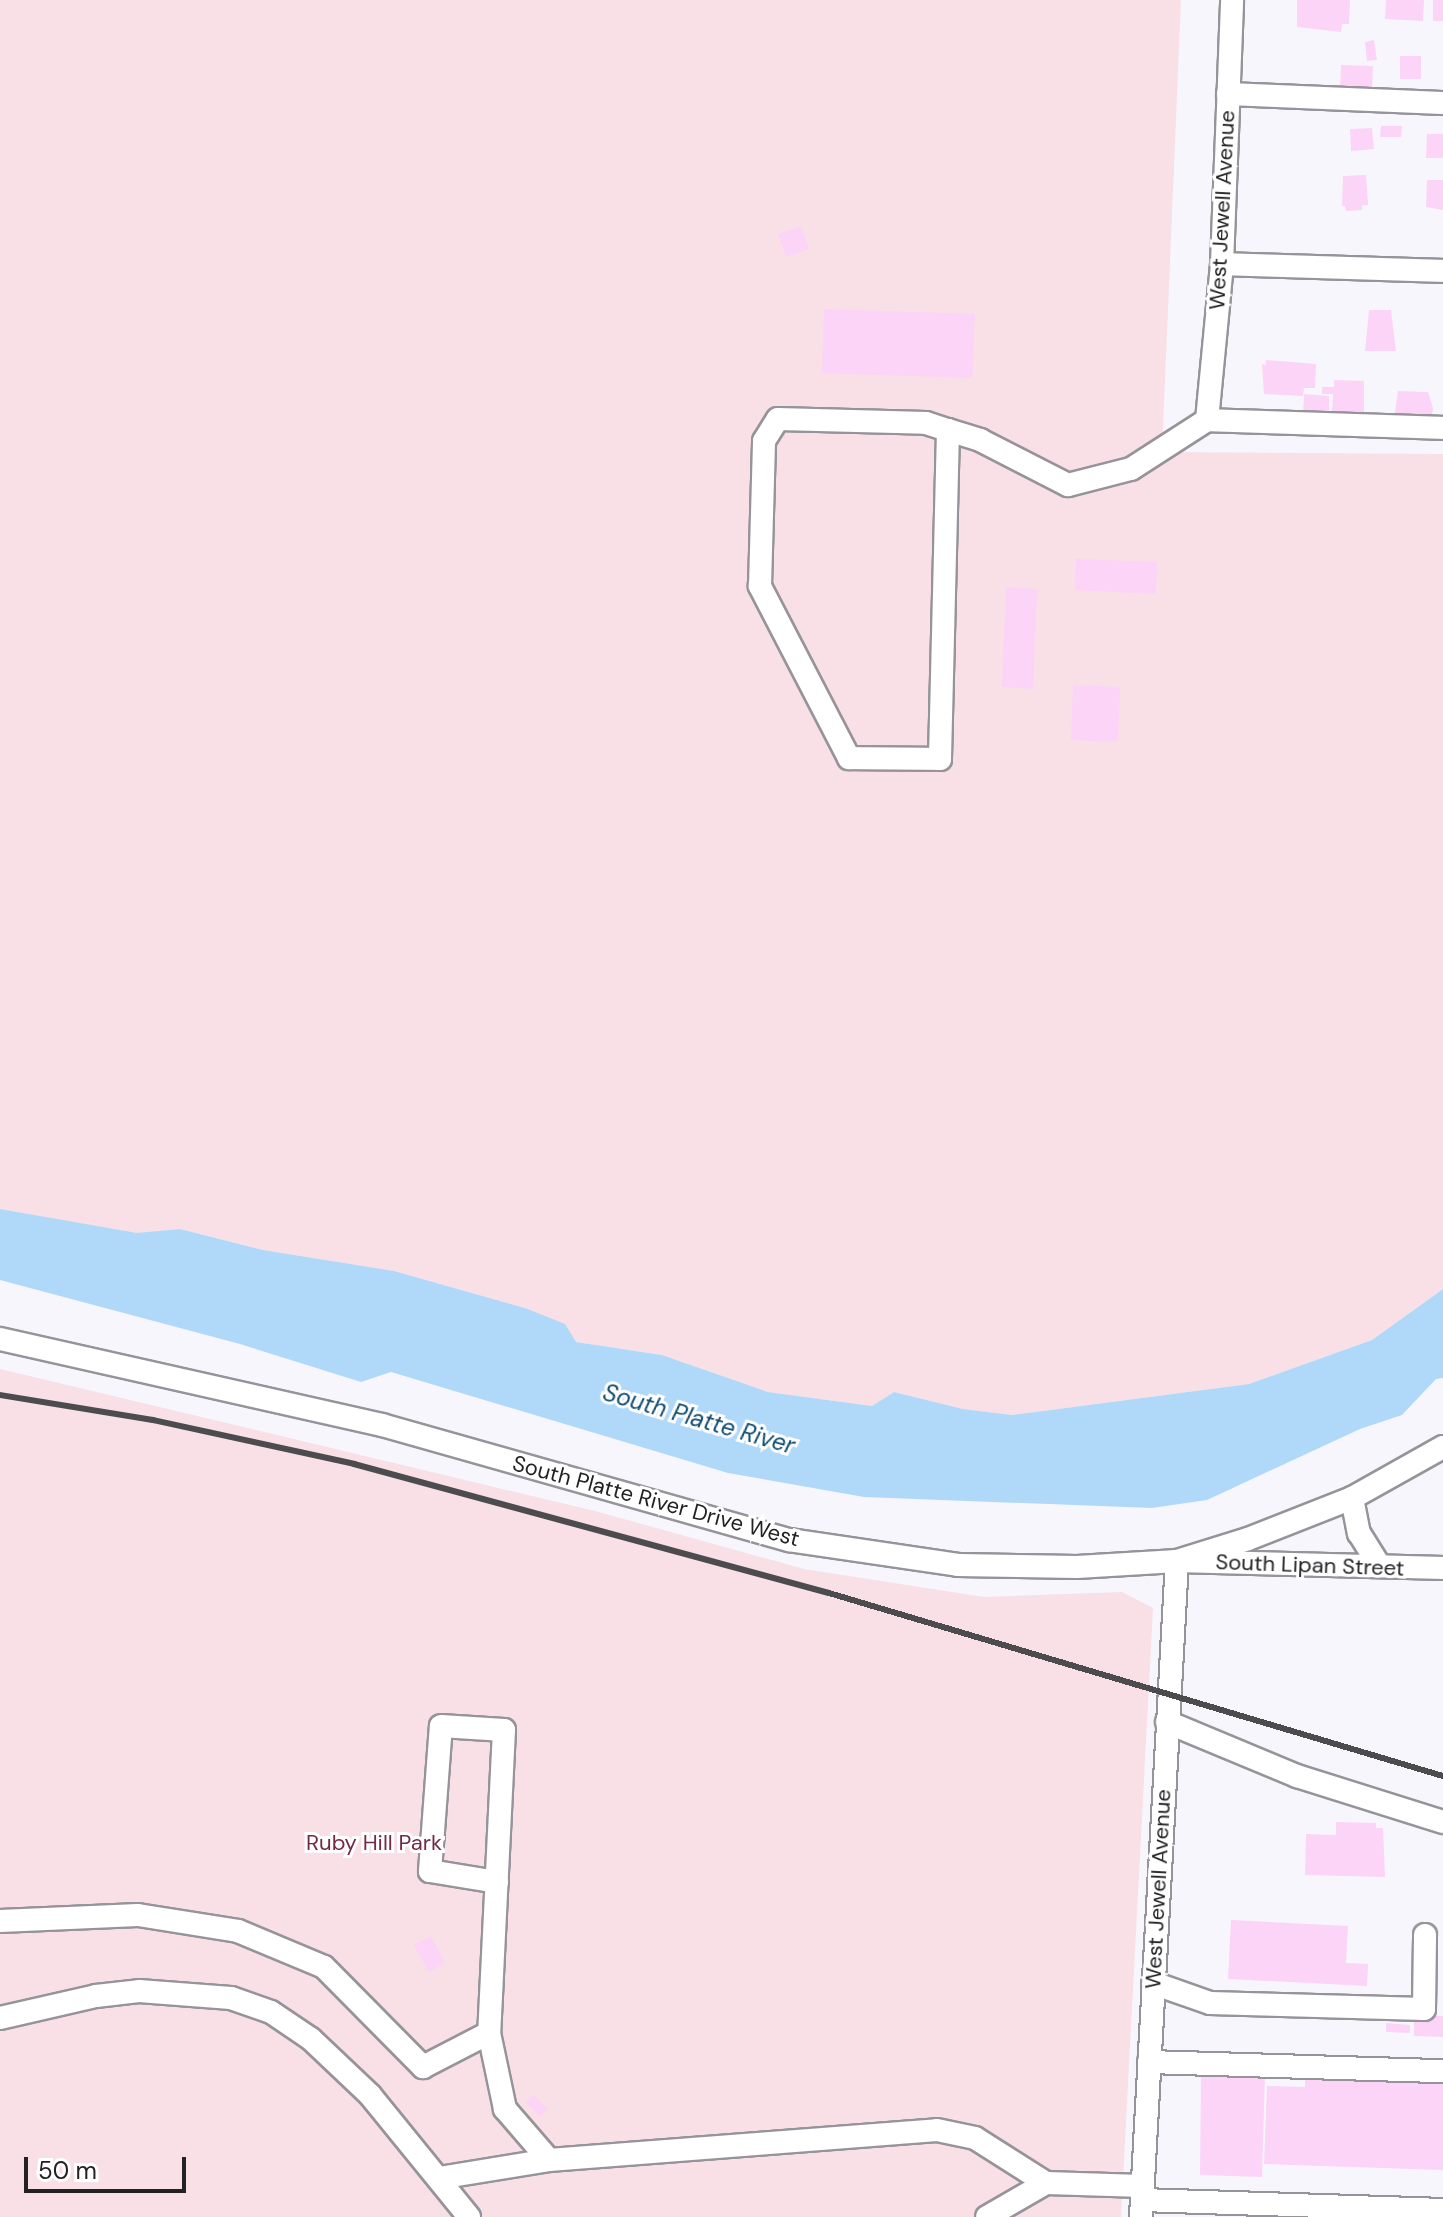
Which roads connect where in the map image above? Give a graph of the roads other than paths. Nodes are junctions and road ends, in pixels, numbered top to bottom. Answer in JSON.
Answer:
{"nodes":[{"id":1,"x":1232,"y":0,"type":"edge"},
{"id":2,"x":1228,"y":94,"type":"junction"},
{"id":3,"x":1443,"y":103,"type":"edge"},
{"id":4,"x":1222,"y":264,"type":"junction"},
{"id":5,"x":1443,"y":271,"type":"edge"},
{"id":6,"x":1207,"y":420,"type":"junction"},
{"id":7,"x":1443,"y":428,"type":"edge"},
{"id":8,"x":948,"y":430,"type":"junction"},
{"id":9,"x":0,"y":1339,"type":"edge"},
{"id":10,"x":1443,"y":1447,"type":"edge"},
{"id":11,"x":1352,"y":1498,"type":"junction"},
{"id":12,"x":1177,"y":1561,"type":"junction"},
{"id":13,"x":1380,"y":1566,"type":"junction"},
{"id":14,"x":1443,"y":1568,"type":"edge"},
{"id":15,"x":1167,"y":1722,"type":"junction"},
{"id":16,"x":1443,"y":1822,"type":"edge"},
{"id":17,"x":497,"y":1882,"type":"junction"},
{"id":18,"x":0,"y":1921,"type":"edge"},
{"id":19,"x":1425,"y":1935,"type":"dead end"},
{"id":20,"x":1153,"y":1983,"type":"junction"},
{"id":21,"x":0,"y":2018,"type":"edge"},
{"id":22,"x":489,"y":2033,"type":"junction"},
{"id":23,"x":1149,"y":2062,"type":"junction"},
{"id":24,"x":1443,"y":2071,"type":"edge"},
{"id":25,"x":549,"y":2160,"type":"junction"},
{"id":26,"x":439,"y":2178,"type":"junction"},
{"id":27,"x":1046,"y":2183,"type":"junction"},
{"id":28,"x":1142,"y":2201,"type":"edge"},
{"id":29,"x":1443,"y":2210,"type":"edge"},
{"id":30,"x":1273,"y":2211,"type":"edge"},
{"id":31,"x":1409,"y":2213,"type":"edge"},
{"id":32,"x":469,"y":2217,"type":"edge"},
{"id":33,"x":987,"y":2217,"type":"edge"}],
"edges":[{"from":1,"to":2,"type":"street","name":"West Jewell Avenue"},
{"from":2,"to":3,"type":"street"},
{"from":2,"to":4,"type":"street","name":"West Jewell Avenue"},
{"from":4,"to":5,"type":"street"},
{"from":4,"to":6,"type":"street","name":"West Jewell Avenue"},
{"from":6,"to":7,"type":"street"},
{"from":6,"to":8,"type":"street"},
{"from":8,"to":8,"type":"street"},
{"from":9,"to":12,"type":"street","name":"South Platte River Drive West"},
{"from":10,"to":11,"type":"street","name":"South Platte River Drive West"},
{"from":11,"to":12,"type":"street","name":"South Platte River Drive West"},
{"from":11,"to":13,"type":"street"},
{"from":12,"to":13,"type":"street","name":"South Lipan Street"},
{"from":12,"to":15,"type":"street","name":"West Jewell Avenue"},
{"from":13,"to":14,"type":"street","name":"South Lipan Street"},
{"from":15,"to":16,"type":"street"},
{"from":15,"to":20,"type":"street","name":"West Jewell Avenue"},
{"from":17,"to":17,"type":"street"},
{"from":17,"to":22,"type":"street"},
{"from":18,"to":22,"type":"street"},
{"from":19,"to":20,"type":"street"},
{"from":20,"to":23,"type":"street","name":"West Jewell Avenue"},
{"from":21,"to":26,"type":"street"},
{"from":22,"to":25,"type":"street"},
{"from":23,"to":24,"type":"street"},
{"from":23,"to":28,"type":"street","name":"West Jewell Avenue"},
{"from":25,"to":26,"type":"street"},
{"from":25,"to":27,"type":"street"},
{"from":26,"to":32,"type":"street"},
{"from":27,"to":28,"type":"street"},
{"from":27,"to":33,"type":"street"},
{"from":28,"to":30,"type":"street"},
{"from":29,"to":31,"type":"street"},
{"from":30,"to":31,"type":"street"}]}
